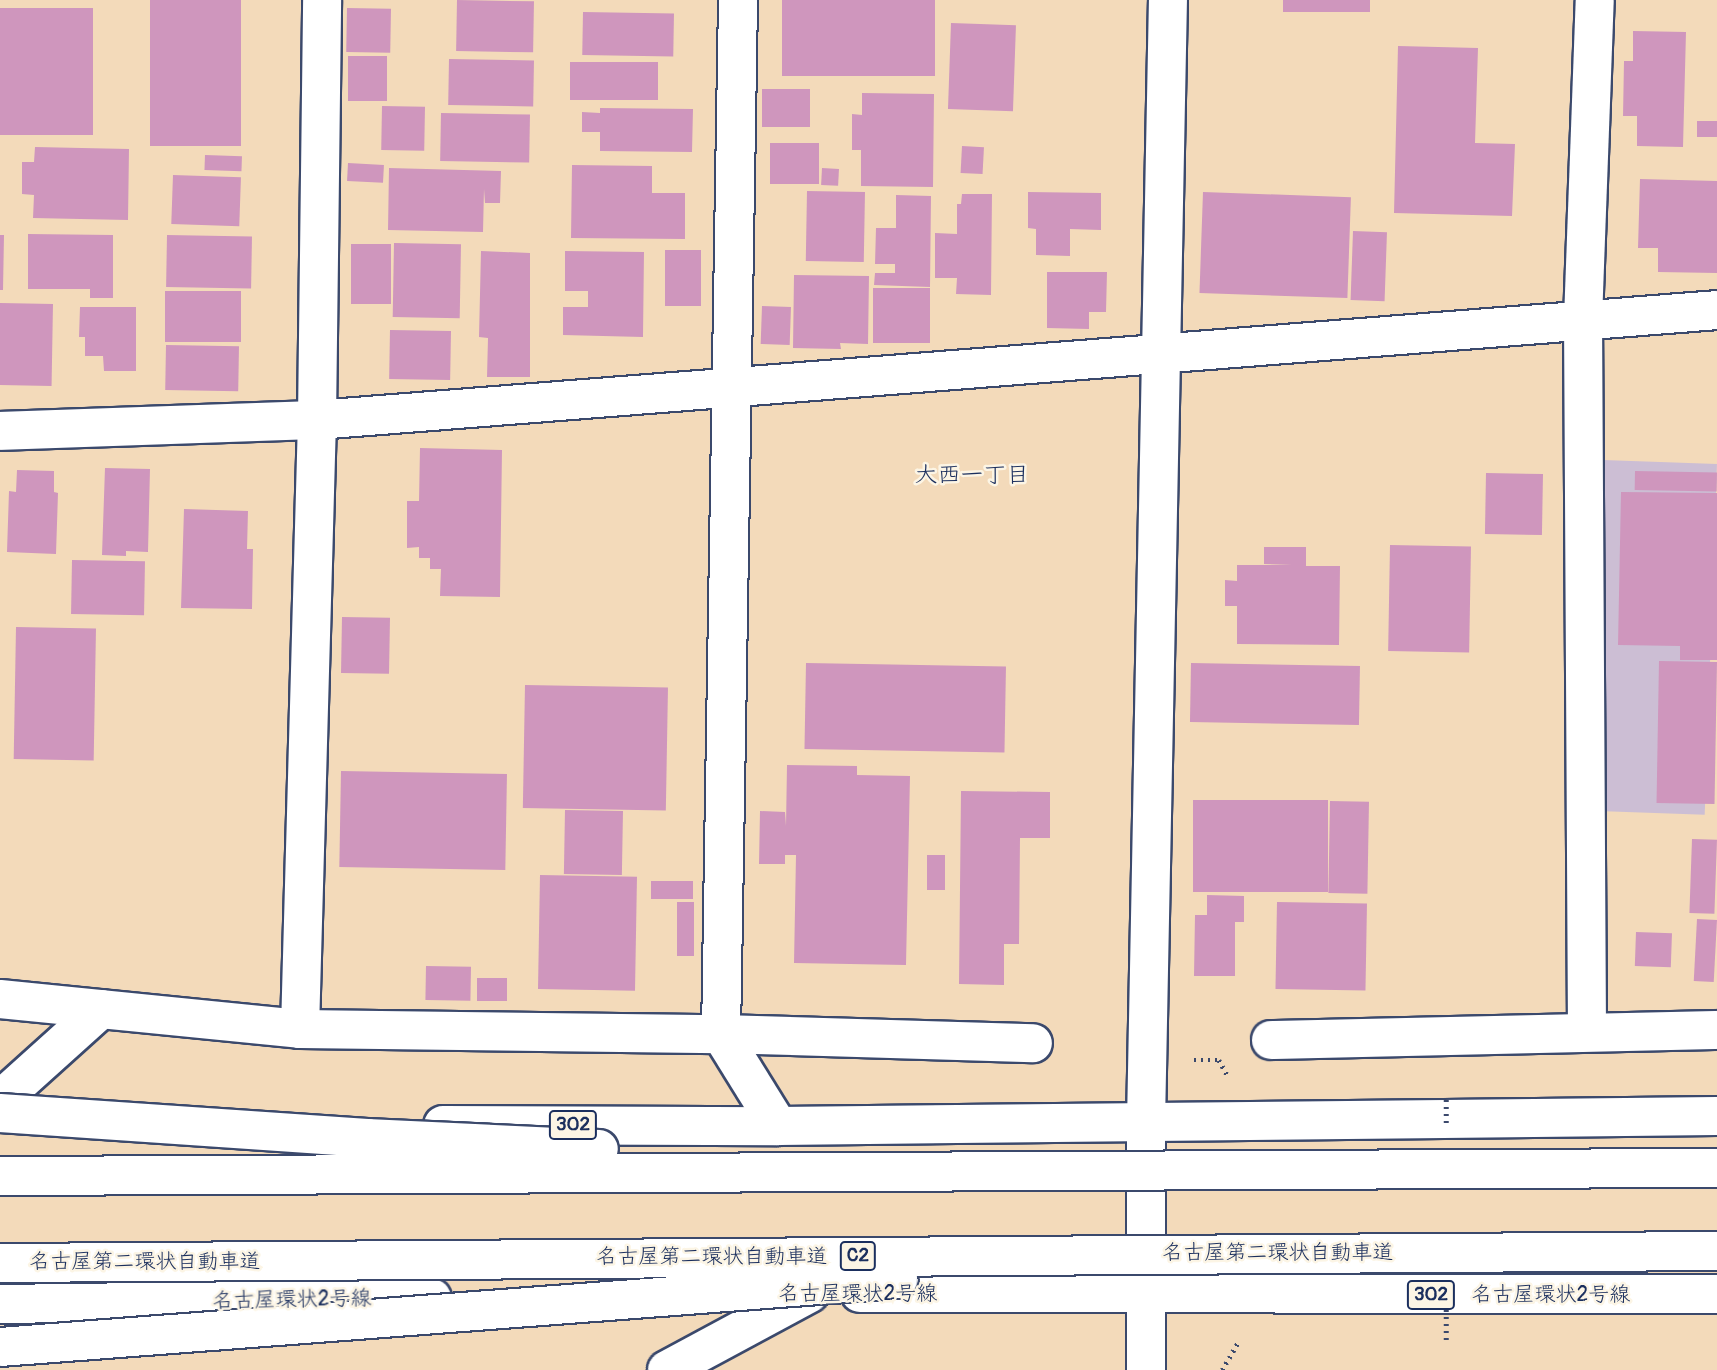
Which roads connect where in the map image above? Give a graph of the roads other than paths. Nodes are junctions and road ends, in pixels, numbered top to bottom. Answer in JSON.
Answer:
{"nodes":[{"id":1,"x":321,"y":0,"type":"edge"},
{"id":2,"x":738,"y":0,"type":"edge"},
{"id":3,"x":1168,"y":0,"type":"edge"},
{"id":4,"x":1595,"y":0,"type":"edge"},
{"id":5,"x":1717,"y":310,"type":"edge"},
{"id":6,"x":1583,"y":320,"type":"junction"},
{"id":7,"x":1163,"y":354,"type":"junction"},
{"id":8,"x":730,"y":387,"type":"junction"},
{"id":9,"x":317,"y":420,"type":"junction"},
{"id":10,"x":0,"y":431,"type":"edge"},
{"id":11,"x":0,"y":999,"type":"edge"},
{"id":12,"x":100,"y":1009,"type":"junction"},
{"id":13,"x":300,"y":1029,"type":"junction"},
{"id":14,"x":1717,"y":1030,"type":"edge"},
{"id":15,"x":1587,"y":1032,"type":"junction"},
{"id":16,"x":721,"y":1034,"type":"junction"},
{"id":17,"x":1271,"y":1040,"type":"dead end"},
{"id":18,"x":1033,"y":1043,"type":"dead end"},
{"id":19,"x":0,"y":1100,"type":"edge"},
{"id":20,"x":0,"y":1114,"type":"edge"},
{"id":21,"x":1717,"y":1116,"type":"edge"},
{"id":22,"x":0,"y":1123,"type":"edge"},
{"id":23,"x":1146,"y":1123,"type":"junction"},
{"id":24,"x":778,"y":1126,"type":"junction"},
{"id":25,"x":1717,"y":1168,"type":"edge"},
{"id":26,"x":1053,"y":1171,"type":"junction"},
{"id":27,"x":0,"y":1176,"type":"edge"},
{"id":28,"x":1717,"y":1251,"type":"edge"},
{"id":29,"x":1267,"y":1253,"type":"junction"},
{"id":30,"x":0,"y":1263,"type":"edge"},
{"id":31,"x":810,"y":1293,"type":"junction"},
{"id":32,"x":1717,"y":1294,"type":"edge"},
{"id":33,"x":1145,"y":1295,"type":"junction"},
{"id":34,"x":0,"y":1304,"type":"edge"},
{"id":35,"x":0,"y":1347,"type":"edge"},
{"id":36,"x":667,"y":1370,"type":"edge"},
{"id":37,"x":1146,"y":1370,"type":"edge"}],
"edges":[{"from":1,"to":9,"type":"main road"},
{"from":2,"to":8,"type":"main road"},
{"from":3,"to":7,"type":"main road"},
{"from":4,"to":6,"type":"main road"},
{"from":5,"to":6,"type":"main road"},
{"from":6,"to":7,"type":"main road"},
{"from":6,"to":15,"type":"main road"},
{"from":7,"to":8,"type":"main road"},
{"from":7,"to":23,"type":"main road"},
{"from":8,"to":9,"type":"main road"},
{"from":8,"to":16,"type":"main road"},
{"from":9,"to":10,"type":"main road"},
{"from":9,"to":13,"type":"main road"},
{"from":11,"to":12,"type":"main road"},
{"from":12,"to":13,"type":"main road"},
{"from":12,"to":19,"type":"main road"},
{"from":13,"to":16,"type":"main road"},
{"from":14,"to":15,"type":"main road"},
{"from":15,"to":17,"type":"main road"},
{"from":16,"to":18,"type":"main road"},
{"from":16,"to":24,"type":"main road"},
{"from":20,"to":26,"type":"main road","bridge":true},
{"from":21,"to":23,"type":"main road","number":"302"},
{"from":22,"to":24,"type":"main road","number":"302"},
{"from":23,"to":24,"type":"main road","number":"302"},
{"from":23,"to":33,"type":"main road"},
{"from":25,"to":26,"type":"main road","bridge":true},
{"from":26,"to":27,"type":"main road","bridge":true},
{"from":28,"to":29,"type":"main road","name":"名古屋第二環状自動車道","number":"C2","bridge":true},
{"from":29,"to":30,"type":"main road","name":"名古屋第二環状自動車道","number":"C2","bridge":true},
{"from":29,"to":35,"type":"main road","bridge":true},
{"from":31,"to":33,"type":"main road","name":"名古屋環状2号線","number":"302"},
{"from":31,"to":34,"type":"main road","name":"名古屋環状2号線","number":"302"},
{"from":31,"to":36,"type":"main road"},
{"from":32,"to":33,"type":"main road","name":"名古屋環状2号線","number":"302"},
{"from":33,"to":37,"type":"main road"}]}
